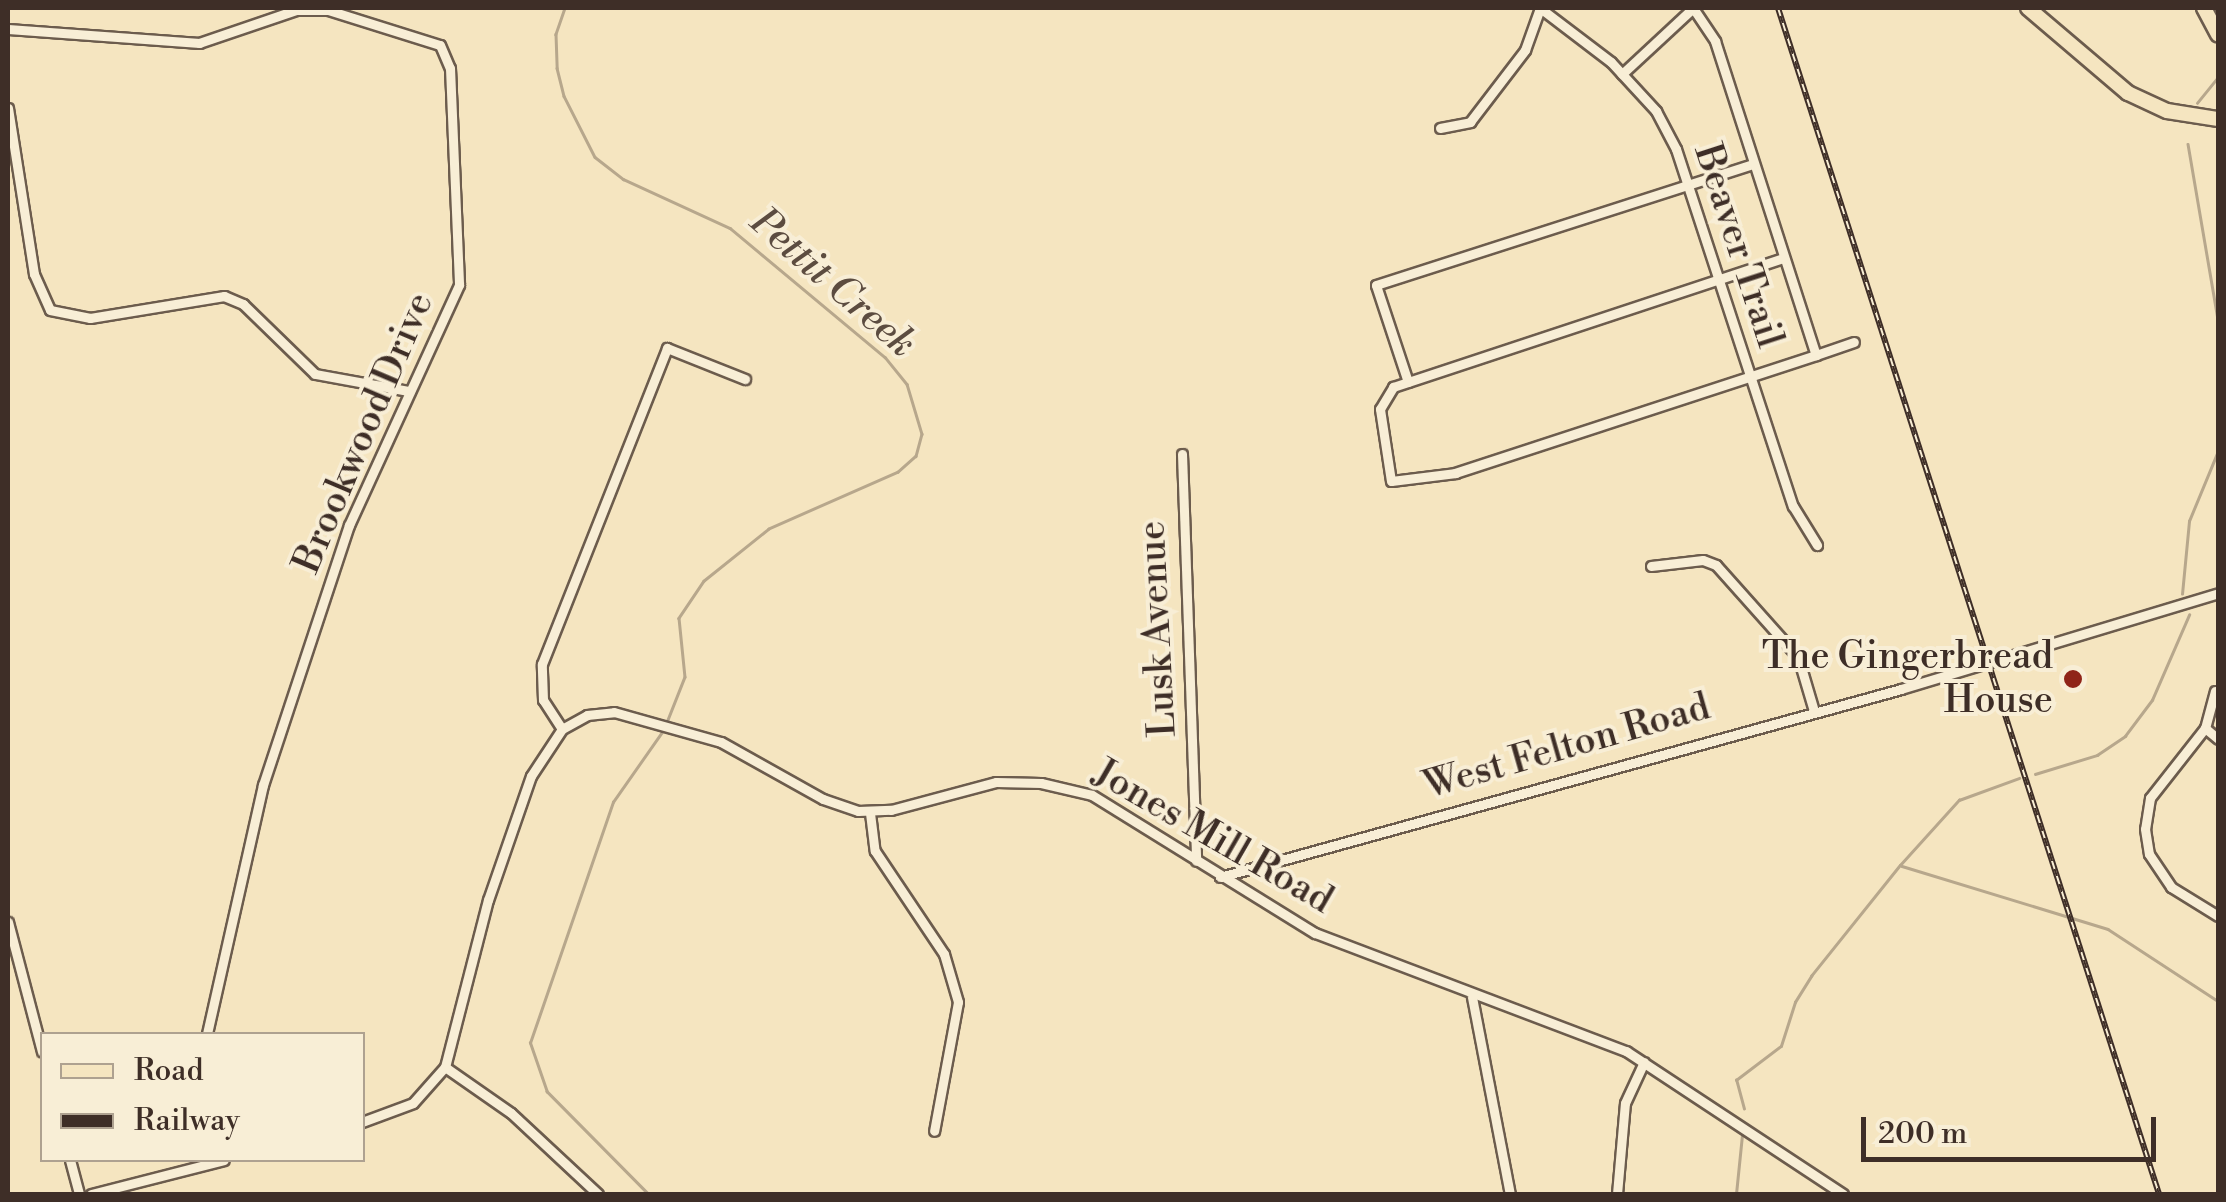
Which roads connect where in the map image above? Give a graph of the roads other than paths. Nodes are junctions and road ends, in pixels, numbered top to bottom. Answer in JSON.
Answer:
{"nodes":[{"id":1,"x":1540,"y":8,"type":"edge"},
{"id":2,"x":1693,"y":8,"type":"edge"},
{"id":3,"x":2028,"y":8,"type":"edge"},
{"id":4,"x":2204,"y":8,"type":"edge"},
{"id":5,"x":8,"y":29,"type":"edge"},
{"id":6,"x":2218,"y":34,"type":"edge"},
{"id":7,"x":1622,"y":74,"type":"junction"},
{"id":8,"x":8,"y":108,"type":"edge"},
{"id":9,"x":2218,"y":118,"type":"edge"},
{"id":10,"x":1440,"y":128,"type":"dead end"},
{"id":11,"x":1752,"y":164,"type":"junction"},
{"id":12,"x":1688,"y":184,"type":"junction"},
{"id":13,"x":1783,"y":258,"type":"junction"},
{"id":14,"x":1718,"y":280,"type":"junction"},
{"id":15,"x":1854,"y":342,"type":"dead end"},
{"id":16,"x":1816,"y":355,"type":"junction"},
{"id":17,"x":1750,"y":378,"type":"junction"},
{"id":18,"x":745,"y":379,"type":"dead end"},
{"id":19,"x":1408,"y":382,"type":"junction"},
{"id":20,"x":409,"y":391,"type":"junction"},
{"id":21,"x":1182,"y":454,"type":"dead end"},
{"id":22,"x":1817,"y":545,"type":"dead end"},
{"id":23,"x":1651,"y":566,"type":"dead end"},
{"id":24,"x":2218,"y":592,"type":"edge"},
{"id":25,"x":2215,"y":691,"type":"dead end"},
{"id":26,"x":1814,"y":712,"type":"junction"},
{"id":27,"x":2205,"y":728,"type":"junction"},
{"id":28,"x":562,"y":729,"type":"junction"},
{"id":29,"x":2218,"y":739,"type":"edge"},
{"id":30,"x":870,"y":812,"type":"junction"},
{"id":31,"x":1196,"y":861,"type":"junction"},
{"id":32,"x":1220,"y":877,"type":"junction"},
{"id":33,"x":2218,"y":916,"type":"edge"},
{"id":34,"x":8,"y":922,"type":"edge"},
{"id":35,"x":1472,"y":997,"type":"junction"},
{"id":36,"x":206,"y":1032,"type":"edge"},
{"id":37,"x":40,"y":1044,"type":"edge"},
{"id":38,"x":1644,"y":1062,"type":"junction"},
{"id":39,"x":445,"y":1068,"type":"junction"},
{"id":40,"x":365,"y":1121,"type":"edge"},
{"id":41,"x":934,"y":1131,"type":"dead end"},
{"id":42,"x":71,"y":1162,"type":"edge"},
{"id":43,"x":194,"y":1163,"type":"edge"},
{"id":44,"x":79,"y":1194,"type":"edge"},
{"id":45,"x":91,"y":1194,"type":"edge"},
{"id":46,"x":598,"y":1194,"type":"edge"},
{"id":47,"x":1510,"y":1194,"type":"edge"},
{"id":48,"x":1617,"y":1194,"type":"edge"},
{"id":49,"x":1843,"y":1194,"type":"edge"}],
"edges":[{"from":1,"to":7,"type":"street","name":"Beaver Trail"},
{"from":1,"to":10,"type":"street","name":"Beaver Trail"},
{"from":2,"to":7,"type":"street"},
{"from":2,"to":11,"type":"street"},
{"from":3,"to":9,"type":"main road"},
{"from":4,"to":6,"type":"main road"},
{"from":5,"to":20,"type":"street","name":"Brookwood Drive"},
{"from":7,"to":12,"type":"street","name":"Beaver Trail"},
{"from":8,"to":20,"type":"street"},
{"from":11,"to":12,"type":"street"},
{"from":11,"to":13,"type":"street"},
{"from":12,"to":14,"type":"street","name":"Beaver Trail"},
{"from":12,"to":19,"type":"street"},
{"from":13,"to":14,"type":"street"},
{"from":13,"to":16,"type":"street"},
{"from":14,"to":17,"type":"street","name":"Beaver Trail"},
{"from":14,"to":19,"type":"street"},
{"from":15,"to":16,"type":"street"},
{"from":16,"to":17,"type":"street"},
{"from":17,"to":19,"type":"street"},
{"from":17,"to":22,"type":"street","name":"Beaver Trail"},
{"from":18,"to":28,"type":"street"},
{"from":20,"to":36,"type":"street","name":"Brookwood Drive"},
{"from":21,"to":31,"type":"street","name":"Lusk Avenue"},
{"from":23,"to":26,"type":"street"},
{"from":24,"to":26,"type":"street","name":"West Felton Road"},
{"from":25,"to":27,"type":"street"},
{"from":26,"to":32,"type":"street","name":"West Felton Road"},
{"from":27,"to":29,"type":"street"},
{"from":27,"to":33,"type":"street"},
{"from":28,"to":30,"type":"street"},
{"from":28,"to":39,"type":"street"},
{"from":30,"to":31,"type":"street","name":"Jones Mill Road"},
{"from":30,"to":41,"type":"street"},
{"from":31,"to":32,"type":"street","name":"Jones Mill Road"},
{"from":32,"to":35,"type":"street","name":"Jones Mill Road"},
{"from":34,"to":37,"type":"street"},
{"from":35,"to":38,"type":"street","name":"Jones Mill Road"},
{"from":35,"to":47,"type":"street"},
{"from":38,"to":48,"type":"street"},
{"from":38,"to":49,"type":"street","name":"Jones Mill Road"},
{"from":39,"to":40,"type":"street"},
{"from":39,"to":46,"type":"street"},
{"from":42,"to":44,"type":"street"},
{"from":43,"to":45,"type":"street"}]}
